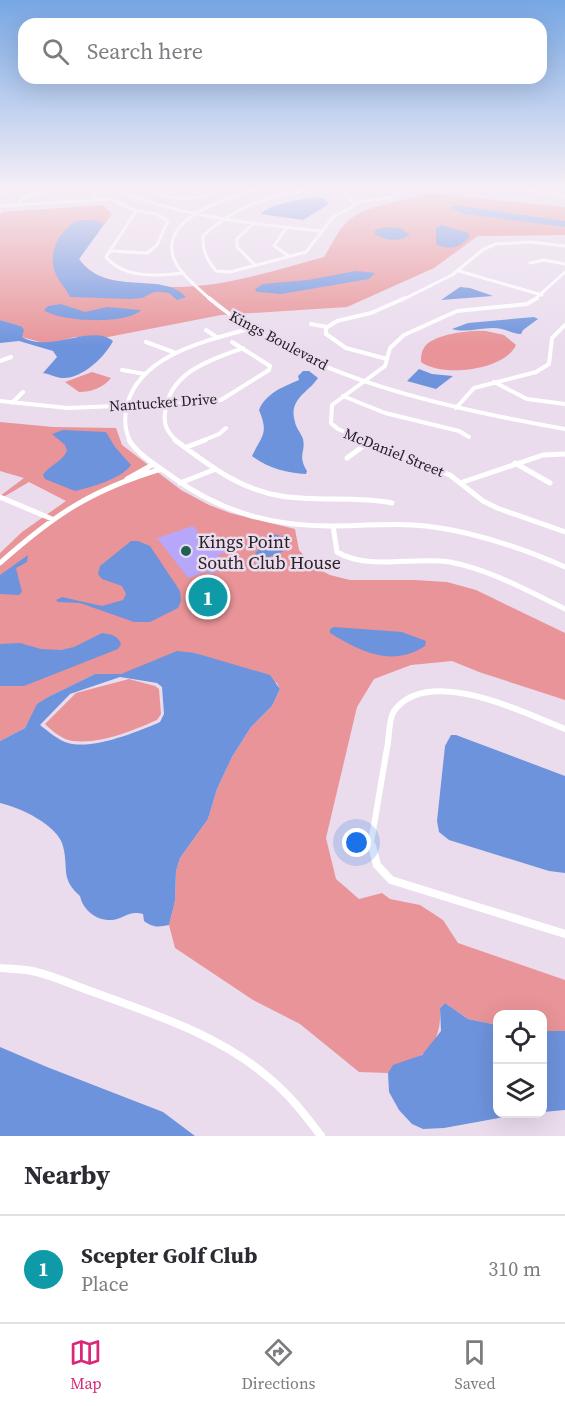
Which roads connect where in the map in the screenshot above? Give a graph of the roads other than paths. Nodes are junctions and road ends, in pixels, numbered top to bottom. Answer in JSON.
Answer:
{"nodes":[{"id":1,"x":119,"y":240,"type":"edge"},
{"id":2,"x":159,"y":240,"type":"edge"},
{"id":3,"x":171,"y":240,"type":"edge"},
{"id":4,"x":203,"y":240,"type":"edge"},
{"id":5,"x":237,"y":240,"type":"edge"},
{"id":6,"x":278,"y":240,"type":"edge"},
{"id":7,"x":316,"y":240,"type":"edge"},
{"id":8,"x":565,"y":246,"type":"edge"},
{"id":9,"x":112,"y":251,"type":"junction"},
{"id":10,"x":289,"y":256,"type":"junction"},
{"id":11,"x":530,"y":263,"type":"dead end"},
{"id":12,"x":565,"y":264,"type":"edge"},
{"id":13,"x":255,"y":265,"type":"junction"},
{"id":14,"x":459,"y":271,"type":"junction"},
{"id":15,"x":565,"y":272,"type":"edge"},
{"id":16,"x":184,"y":273,"type":"junction"},
{"id":17,"x":556,"y":281,"type":"junction"},
{"id":18,"x":565,"y":283,"type":"edge"},
{"id":19,"x":542,"y":295,"type":"junction"},
{"id":20,"x":310,"y":324,"type":"dead end"},
{"id":21,"x":565,"y":325,"type":"edge"},
{"id":22,"x":327,"y":327,"type":"junction"},
{"id":23,"x":252,"y":328,"type":"junction"},
{"id":24,"x":206,"y":330,"type":"dead end"},
{"id":25,"x":218,"y":338,"type":"junction"},
{"id":26,"x":146,"y":342,"type":"dead end"},
{"id":27,"x":232,"y":342,"type":"dead end"},
{"id":28,"x":243,"y":348,"type":"junction"},
{"id":29,"x":176,"y":353,"type":"junction"},
{"id":30,"x":11,"y":357,"type":"dead end"},
{"id":31,"x":387,"y":359,"type":"junction"},
{"id":32,"x":0,"y":361,"type":"edge"},
{"id":33,"x":122,"y":370,"type":"dead end"},
{"id":34,"x":145,"y":374,"type":"junction"},
{"id":35,"x":365,"y":381,"type":"junction"},
{"id":36,"x":494,"y":382,"type":"junction"},
{"id":37,"x":23,"y":392,"type":"dead end"},
{"id":38,"x":343,"y":396,"type":"junction"},
{"id":39,"x":0,"y":401,"type":"edge"},
{"id":40,"x":12,"y":403,"type":"junction"},
{"id":41,"x":565,"y":404,"type":"edge"},
{"id":42,"x":165,"y":405,"type":"junction"},
{"id":43,"x":125,"y":406,"type":"junction"},
{"id":44,"x":456,"y":408,"type":"junction"},
{"id":45,"x":226,"y":428,"type":"dead end"},
{"id":46,"x":565,"y":429,"type":"edge"},
{"id":47,"x":469,"y":436,"type":"dead end"},
{"id":48,"x":369,"y":442,"type":"junction"},
{"id":49,"x":187,"y":447,"type":"junction"},
{"id":50,"x":565,"y":454,"type":"edge"},
{"id":51,"x":346,"y":458,"type":"dead end"},
{"id":52,"x":515,"y":463,"type":"junction"},
{"id":53,"x":154,"y":464,"type":"junction"},
{"id":54,"x":161,"y":469,"type":"junction"},
{"id":55,"x":216,"y":469,"type":"junction"},
{"id":56,"x":124,"y":480,"type":"junction"},
{"id":57,"x":463,"y":482,"type":"junction"},
{"id":58,"x":180,"y":483,"type":"junction"},
{"id":59,"x":549,"y":483,"type":"dead end"},
{"id":60,"x":0,"y":496,"type":"edge"},
{"id":61,"x":393,"y":503,"type":"dead end"},
{"id":62,"x":52,"y":519,"type":"junction"},
{"id":63,"x":333,"y":526,"type":"junction"},
{"id":64,"x":565,"y":532,"type":"edge"},
{"id":65,"x":0,"y":563,"type":"edge"},
{"id":66,"x":565,"y":567,"type":"edge"},
{"id":67,"x":565,"y":609,"type":"edge"},
{"id":68,"x":565,"y":729,"type":"edge"},
{"id":69,"x":565,"y":934,"type":"edge"},
{"id":70,"x":0,"y":968,"type":"edge"},
{"id":71,"x":321,"y":1136,"type":"edge"}],
"edges":[{"from":1,"to":9,"type":"street"},
{"from":2,"to":9,"type":"street"},
{"from":3,"to":16,"type":"street","name":"Kings Boulevard"},
{"from":4,"to":13,"type":"street"},
{"from":5,"to":13,"type":"street"},
{"from":6,"to":10,"type":"street"},
{"from":7,"to":10,"type":"street"},
{"from":8,"to":14,"type":"street"},
{"from":9,"to":16,"type":"street"},
{"from":10,"to":13,"type":"street"},
{"from":11,"to":12,"type":"street"},
{"from":14,"to":19,"type":"street"},
{"from":14,"to":22,"type":"street"},
{"from":15,"to":17,"type":"street"},
{"from":16,"to":23,"type":"street","name":"Kings Boulevard"},
{"from":17,"to":18,"type":"street"},
{"from":17,"to":19,"type":"street"},
{"from":19,"to":31,"type":"street"},
{"from":20,"to":22,"type":"street"},
{"from":21,"to":36,"type":"street"},
{"from":22,"to":31,"type":"street"},
{"from":23,"to":25,"type":"street"},
{"from":23,"to":35,"type":"street","name":"Kings Boulevard"},
{"from":24,"to":25,"type":"street"},
{"from":25,"to":29,"type":"street"},
{"from":26,"to":29,"type":"street"},
{"from":27,"to":28,"type":"street","name":"Nantucket Drive"},
{"from":28,"to":42,"type":"street"},
{"from":28,"to":42,"type":"street","name":"Nantucket Drive"},
{"from":29,"to":34,"type":"street"},
{"from":30,"to":32,"type":"street"},
{"from":31,"to":35,"type":"street"},
{"from":33,"to":34,"type":"street"},
{"from":34,"to":43,"type":"street"},
{"from":35,"to":38,"type":"street"},
{"from":35,"to":44,"type":"street","name":"Kings Boulevard"},
{"from":36,"to":41,"type":"street"},
{"from":36,"to":44,"type":"street"},
{"from":37,"to":40,"type":"street"},
{"from":38,"to":47,"type":"street"},
{"from":38,"to":48,"type":"street","name":"McDaniel Street"},
{"from":39,"to":40,"type":"street","name":"Nantucket Drive"},
{"from":40,"to":43,"type":"street","name":"Nantucket Drive"},
{"from":42,"to":43,"type":"street","name":"Nantucket Drive"},
{"from":42,"to":49,"type":"street"},
{"from":43,"to":53,"type":"street"},
{"from":44,"to":46,"type":"street","name":"Kings Boulevard"},
{"from":45,"to":49,"type":"street"},
{"from":48,"to":51,"type":"street"},
{"from":48,"to":57,"type":"street","name":"McDaniel Street"},
{"from":49,"to":55,"type":"street"},
{"from":50,"to":52,"type":"street"},
{"from":52,"to":57,"type":"street"},
{"from":52,"to":59,"type":"street"},
{"from":53,"to":54,"type":"street"},
{"from":53,"to":56,"type":"street"},
{"from":54,"to":56,"type":"street"},
{"from":54,"to":58,"type":"street"},
{"from":55,"to":58,"type":"street"},
{"from":55,"to":61,"type":"street"},
{"from":56,"to":62,"type":"street"},
{"from":57,"to":64,"type":"street","name":"McDaniel Street"},
{"from":58,"to":63,"type":"street"},
{"from":60,"to":62,"type":"street"},
{"from":62,"to":65,"type":"street"},
{"from":63,"to":66,"type":"street"},
{"from":63,"to":67,"type":"street"},
{"from":68,"to":69,"type":"street"},
{"from":70,"to":71,"type":"street"}]}
